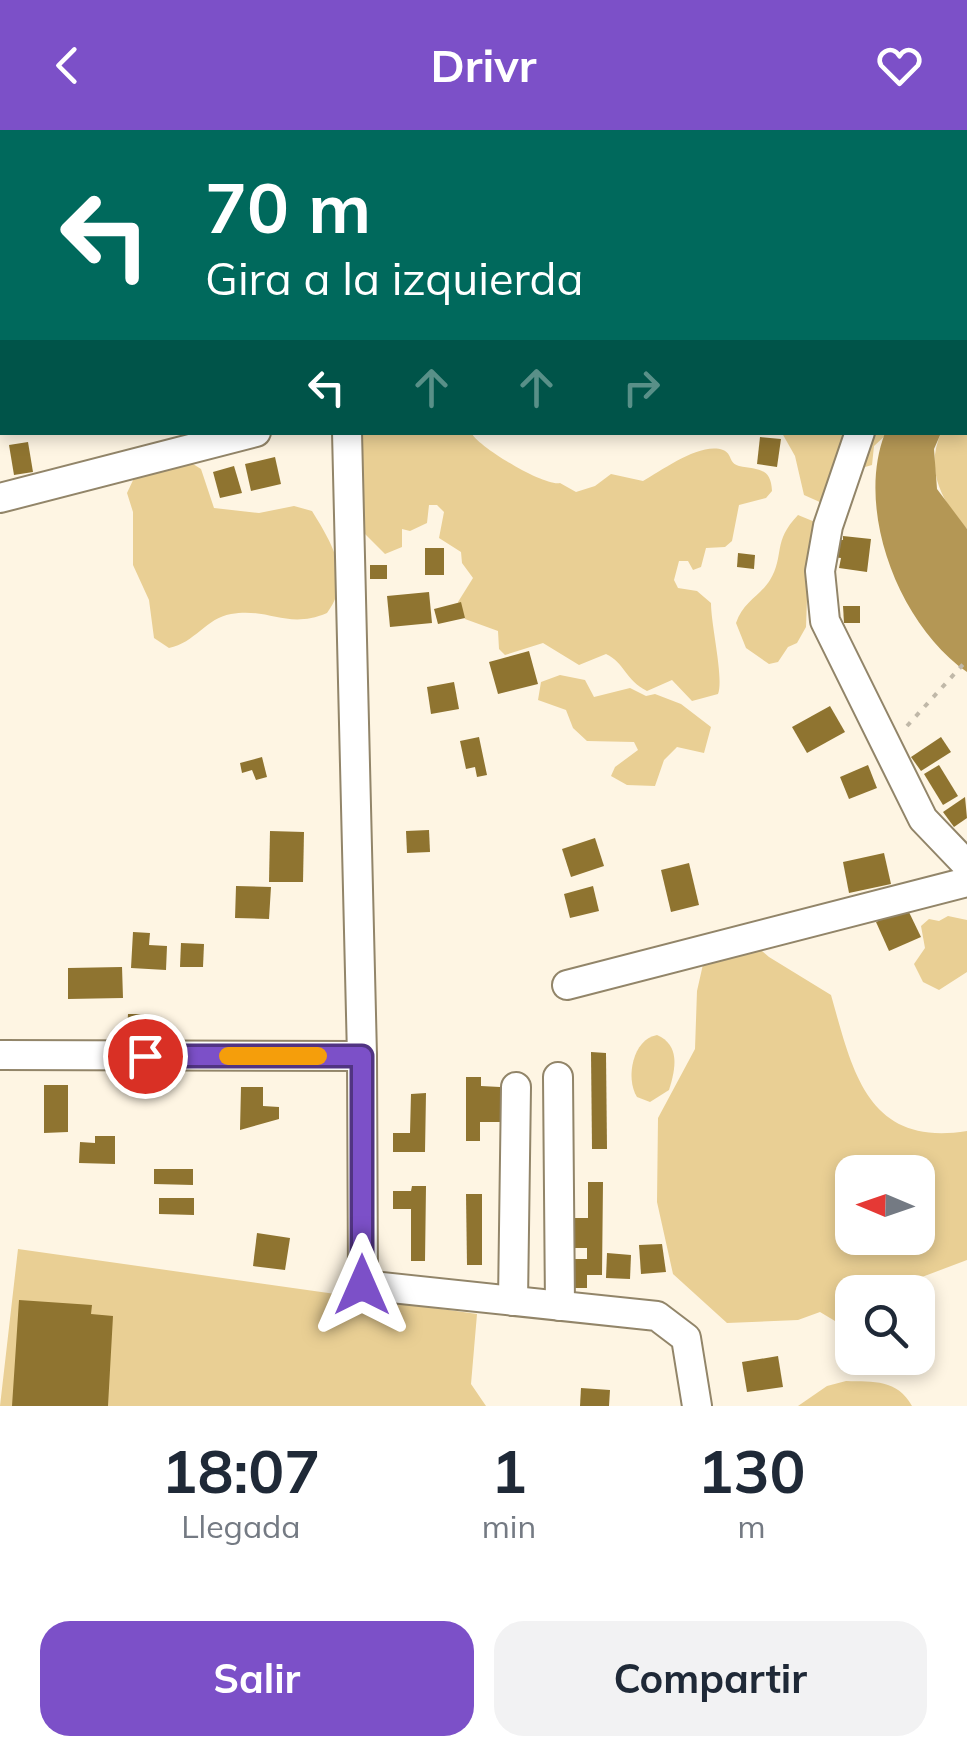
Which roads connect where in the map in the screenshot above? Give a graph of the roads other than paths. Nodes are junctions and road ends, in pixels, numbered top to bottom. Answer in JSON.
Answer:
{"nodes":[{"id":1,"x":244,"y":435,"type":"edge"},
{"id":2,"x":347,"y":435,"type":"edge"},
{"id":3,"x":859,"y":435,"type":"edge"},
{"id":4,"x":0,"y":498,"type":"edge"},
{"id":5,"x":967,"y":865,"type":"edge"},
{"id":6,"x":967,"y":882,"type":"edge"},
{"id":7,"x":567,"y":985,"type":"dead end"},
{"id":8,"x":0,"y":1055,"type":"edge"},
{"id":9,"x":362,"y":1056,"type":"junction"},
{"id":10,"x":558,"y":1077,"type":"dead end"},
{"id":11,"x":516,"y":1087,"type":"dead end"},
{"id":12,"x":513,"y":1301,"type":"junction"},
{"id":13,"x":560,"y":1306,"type":"junction"},
{"id":14,"x":698,"y":1406,"type":"edge"}],
"edges":[{"from":1,"to":4,"type":"street"},
{"from":2,"to":9,"type":"street"},
{"from":3,"to":5,"type":"street"},
{"from":6,"to":7,"type":"street"},
{"from":8,"to":9,"type":"street"},
{"from":9,"to":12,"type":"street"},
{"from":10,"to":13,"type":"street"},
{"from":11,"to":12,"type":"street"},
{"from":12,"to":13,"type":"street"},
{"from":13,"to":14,"type":"street"}]}
